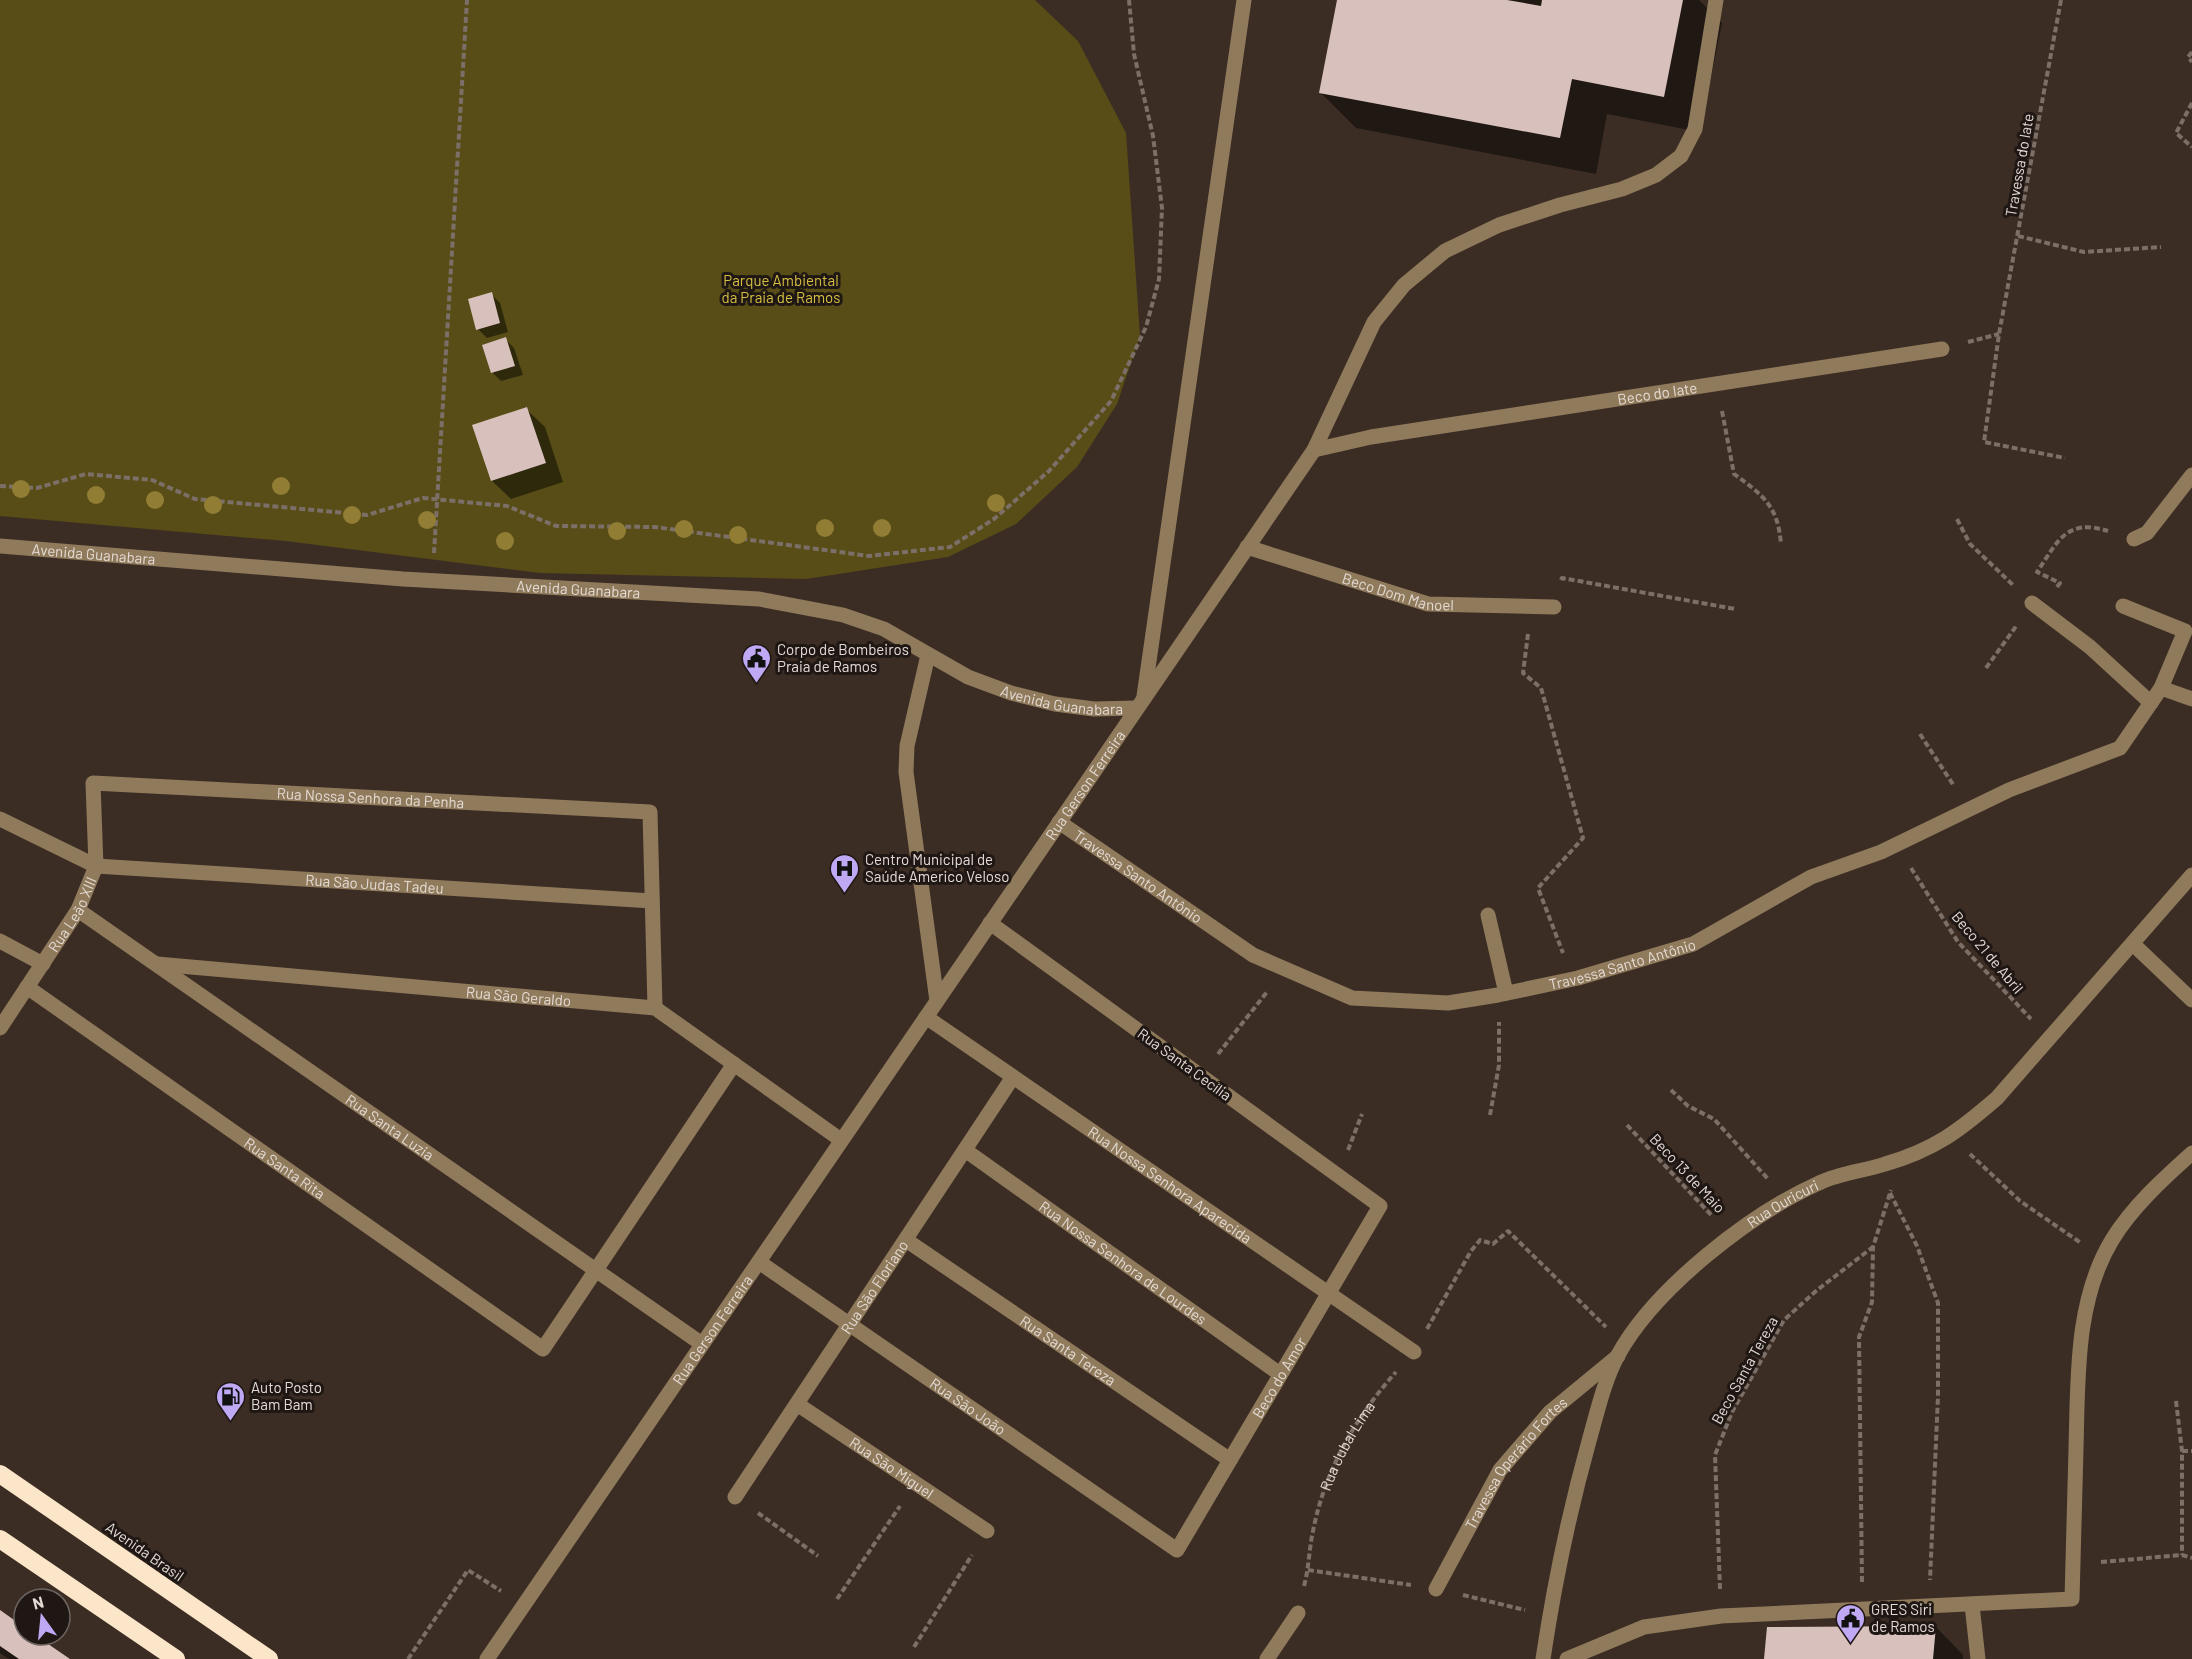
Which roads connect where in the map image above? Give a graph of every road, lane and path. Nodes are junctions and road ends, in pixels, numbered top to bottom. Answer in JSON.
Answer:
{"nodes":[{"id":1,"x":467,"y":0,"type":"edge"},
{"id":2,"x":1129,"y":0,"type":"edge"},
{"id":3,"x":1244,"y":0,"type":"edge"},
{"id":4,"x":1716,"y":0,"type":"edge"},
{"id":5,"x":2061,"y":0,"type":"edge"},
{"id":6,"x":2192,"y":52,"type":"edge"},
{"id":7,"x":2192,"y":62,"type":"edge"},
{"id":8,"x":2192,"y":103,"type":"edge"},
{"id":9,"x":2192,"y":147,"type":"edge"},
{"id":10,"x":2018,"y":236,"type":"junction"},
{"id":11,"x":2161,"y":247,"type":"dead end"},
{"id":12,"x":1999,"y":334,"type":"junction"},
{"id":13,"x":1942,"y":349,"type":"joint"},
{"id":14,"x":1716,"y":384,"type":"junction"},
{"id":15,"x":1314,"y":450,"type":"junction"},
{"id":16,"x":2065,"y":458,"type":"dead end"},
{"id":17,"x":2192,"y":475,"type":"edge"},
{"id":18,"x":0,"y":486,"type":"edge"},
{"id":19,"x":439,"y":499,"type":"junction"},
{"id":20,"x":1958,"y":519,"type":"dead end"},
{"id":21,"x":2134,"y":539,"type":"joint"},
{"id":22,"x":1781,"y":544,"type":"dead end"},
{"id":23,"x":0,"y":546,"type":"edge"},
{"id":24,"x":1247,"y":547,"type":"junction"},
{"id":25,"x":431,"y":581,"type":"junction"},
{"id":26,"x":2036,"y":606,"type":"junction"},
{"id":27,"x":2123,"y":606,"type":"dead end"},
{"id":28,"x":1531,"y":607,"type":"junction"},
{"id":29,"x":1554,"y":607,"type":"joint"},
{"id":30,"x":1735,"y":609,"type":"dead end"},
{"id":31,"x":928,"y":655,"type":"junction"},
{"id":32,"x":1986,"y":668,"type":"dead end"},
{"id":33,"x":2162,"y":688,"type":"junction"},
{"id":34,"x":2192,"y":699,"type":"edge"},
{"id":35,"x":2151,"y":703,"type":"junction"},
{"id":36,"x":1141,"y":704,"type":"junction"},
{"id":37,"x":1920,"y":734,"type":"dead end"},
{"id":38,"x":93,"y":783,"type":"joint"},
{"id":39,"x":1969,"y":809,"type":"junction"},
{"id":40,"x":0,"y":819,"type":"edge"},
{"id":41,"x":1059,"y":822,"type":"junction"},
{"id":42,"x":1896,"y":845,"type":"junction"},
{"id":43,"x":96,"y":866,"type":"junction"},
{"id":44,"x":2192,"y":875,"type":"edge"},
{"id":45,"x":652,"y":901,"type":"junction"},
{"id":46,"x":78,"y":910,"type":"junction"},
{"id":47,"x":1488,"y":915,"type":"dead end"},
{"id":48,"x":990,"y":923,"type":"junction"},
{"id":49,"x":0,"y":941,"type":"edge"},
{"id":50,"x":2133,"y":944,"type":"junction"},
{"id":51,"x":43,"y":964,"type":"junction"},
{"id":52,"x":154,"y":964,"type":"junction"},
{"id":53,"x":1285,"y":970,"type":"junction"},
{"id":54,"x":1572,"y":979,"type":"junction"},
{"id":55,"x":27,"y":987,"type":"junction"},
{"id":56,"x":1502,"y":994,"type":"junction"},
{"id":57,"x":2192,"y":1000,"type":"edge"},
{"id":58,"x":937,"y":1001,"type":"junction"},
{"id":59,"x":655,"y":1008,"type":"junction"},
{"id":60,"x":926,"y":1017,"type":"junction"},
{"id":61,"x":0,"y":1028,"type":"edge"},
{"id":62,"x":2050,"y":1038,"type":"junction"},
{"id":63,"x":734,"y":1064,"type":"junction"},
{"id":64,"x":1201,"y":1076,"type":"junction"},
{"id":65,"x":1013,"y":1077,"type":"junction"},
{"id":66,"x":1671,"y":1090,"type":"dead end"},
{"id":67,"x":1362,"y":1114,"type":"dead end"},
{"id":68,"x":1490,"y":1115,"type":"dead end"},
{"id":69,"x":1628,"y":1125,"type":"dead end"},
{"id":70,"x":1951,"y":1136,"type":"junction"},
{"id":71,"x":841,"y":1140,"type":"junction"},
{"id":72,"x":965,"y":1150,"type":"junction"},
{"id":73,"x":2192,"y":1153,"type":"edge"},
{"id":74,"x":1900,"y":1160,"type":"junction"},
{"id":75,"x":1338,"y":1175,"type":"junction"},
{"id":76,"x":1890,"y":1193,"type":"junction"},
{"id":77,"x":1787,"y":1200,"type":"junction"},
{"id":78,"x":1380,"y":1206,"type":"joint"},
{"id":79,"x":1732,"y":1237,"type":"junction"},
{"id":80,"x":906,"y":1240,"type":"junction"},
{"id":81,"x":1873,"y":1247,"type":"junction"},
{"id":82,"x":2103,"y":1260,"type":"junction"},
{"id":83,"x":759,"y":1262,"type":"junction"},
{"id":84,"x":596,"y":1270,"type":"junction"},
{"id":85,"x":1329,"y":1293,"type":"junction"},
{"id":86,"x":849,"y":1325,"type":"junction"},
{"id":87,"x":702,"y":1344,"type":"junction"},
{"id":88,"x":1621,"y":1351,"type":"junction"},
{"id":89,"x":1414,"y":1352,"type":"junction"},
{"id":90,"x":1280,"y":1374,"type":"junction"},
{"id":91,"x":2176,"y":1401,"type":"dead end"},
{"id":92,"x":797,"y":1404,"type":"junction"},
{"id":93,"x":2182,"y":1451,"type":"junction"},
{"id":94,"x":2192,"y":1451,"type":"edge"},
{"id":95,"x":1230,"y":1460,"type":"junction"},
{"id":96,"x":0,"y":1473,"type":"edge"},
{"id":97,"x":915,"y":1483,"type":"junction"},
{"id":98,"x":735,"y":1497,"type":"joint"},
{"id":99,"x":987,"y":1531,"type":"joint"},
{"id":100,"x":0,"y":1539,"type":"edge"},
{"id":101,"x":1177,"y":1550,"type":"joint"},
{"id":102,"x":2182,"y":1555,"type":"junction"},
{"id":103,"x":818,"y":1556,"type":"dead end"},
{"id":104,"x":2192,"y":1558,"type":"edge"},
{"id":105,"x":2073,"y":1565,"type":"junction"},
{"id":106,"x":1436,"y":1589,"type":"dead end"},
{"id":107,"x":507,"y":1595,"type":"dead end"},
{"id":108,"x":837,"y":1599,"type":"dead end"},
{"id":109,"x":1972,"y":1605,"type":"junction"},
{"id":110,"x":1928,"y":1607,"type":"junction"},
{"id":111,"x":1863,"y":1610,"type":"junction"},
{"id":112,"x":1298,"y":1613,"type":"joint"},
{"id":113,"x":1722,"y":1616,"type":"junction"},
{"id":114,"x":914,"y":1647,"type":"dead end"},
{"id":115,"x":176,"y":1659,"type":"edge"},
{"id":116,"x":269,"y":1659,"type":"edge"},
{"id":117,"x":408,"y":1659,"type":"edge"},
{"id":118,"x":487,"y":1659,"type":"edge"},
{"id":119,"x":1268,"y":1659,"type":"edge"},
{"id":120,"x":1543,"y":1659,"type":"edge"},
{"id":121,"x":1567,"y":1659,"type":"edge"},
{"id":122,"x":1978,"y":1659,"type":"edge"}],
"edges":[{"from":1,"to":19,"type":"path"},
{"from":2,"to":19,"type":"path"},
{"from":3,"to":36,"type":"street"},
{"from":4,"to":15,"type":"street","name":"Rua Gerson Ferreira"},
{"from":5,"to":10,"type":"path","name":"Travessa do Iate"},
{"from":6,"to":7,"type":"path"},
{"from":8,"to":9,"type":"path"},
{"from":10,"to":11,"type":"path"},
{"from":10,"to":12,"type":"path","name":"Travessa do Iate"},
{"from":12,"to":13,"type":"path"},
{"from":12,"to":16,"type":"path","name":"Travessa do Iate"},
{"from":13,"to":14,"type":"street","name":"Beco do Iate"},
{"from":14,"to":15,"type":"street","name":"Beco do Iate"},
{"from":14,"to":22,"type":"path"},
{"from":15,"to":24,"type":"street","name":"Rua Gerson Ferreira"},
{"from":17,"to":21,"type":"street"},
{"from":18,"to":19,"type":"path"},
{"from":19,"to":25,"type":"path"},
{"from":20,"to":26,"type":"path"},
{"from":21,"to":26,"type":"path"},
{"from":23,"to":25,"type":"street","name":"Avenida Guanabara"},
{"from":24,"to":28,"type":"street","name":"Beco Dom Manoel"},
{"from":24,"to":36,"type":"street","name":"Rua Gerson Ferreira"},
{"from":25,"to":31,"type":"street","name":"Avenida Guanabara"},
{"from":26,"to":32,"type":"path"},
{"from":26,"to":35,"type":"street"},
{"from":27,"to":33,"type":"street","name":"Travessa Santo Antônio"},
{"from":28,"to":29,"type":"street","name":"Beco Dom Manoel"},
{"from":28,"to":54,"type":"path"},
{"from":29,"to":30,"type":"path"},
{"from":31,"to":36,"type":"street","name":"Avenida Guanabara"},
{"from":31,"to":58,"type":"street"},
{"from":33,"to":34,"type":"street"},
{"from":33,"to":35,"type":"street","name":"Travessa Santo Antônio"},
{"from":35,"to":39,"type":"street","name":"Travessa Santo Antônio"},
{"from":36,"to":41,"type":"street","name":"Rua Gerson Ferreira"},
{"from":37,"to":39,"type":"path"},
{"from":38,"to":43,"type":"street","name":"Rua Leão XIII"},
{"from":38,"to":45,"type":"street","name":"Rua Nossa Senhora da Penha"},
{"from":39,"to":42,"type":"street","name":"Travessa Santo Antônio"},
{"from":40,"to":43,"type":"street"},
{"from":41,"to":48,"type":"street","name":"Rua Gerson Ferreira"},
{"from":41,"to":53,"type":"street","name":"Travessa Santo Antônio"},
{"from":42,"to":54,"type":"street","name":"Travessa Santo Antônio"},
{"from":42,"to":62,"type":"path","name":"Beco 21 de Abril"},
{"from":43,"to":45,"type":"street","name":"Rua São Judas Tadeu"},
{"from":43,"to":46,"type":"street","name":"Rua Leão XIII"},
{"from":44,"to":50,"type":"street","name":"Rua Ouricuri"},
{"from":45,"to":59,"type":"street"},
{"from":46,"to":51,"type":"street","name":"Rua Leão XIII"},
{"from":46,"to":52,"type":"street","name":"Rua Santa Luzia"},
{"from":47,"to":56,"type":"street"},
{"from":48,"to":58,"type":"street","name":"Rua Gerson Ferreira"},
{"from":48,"to":64,"type":"street","name":"Rua Santa Cecília"},
{"from":49,"to":51,"type":"street"},
{"from":50,"to":57,"type":"street"},
{"from":50,"to":62,"type":"street","name":"Rua Ouricuri"},
{"from":51,"to":55,"type":"street","name":"Rua Leão XIII"},
{"from":52,"to":59,"type":"street","name":"Rua São Geraldo"},
{"from":52,"to":84,"type":"street","name":"Rua Santa Luzia"},
{"from":53,"to":56,"type":"street","name":"Travessa Santo Antônio"},
{"from":53,"to":64,"type":"path"},
{"from":54,"to":56,"type":"street","name":"Travessa Santo Antônio"},
{"from":55,"to":61,"type":"street","name":"Rua Leão XIII"},
{"from":55,"to":84,"type":"street","name":"Rua Santa Rita"},
{"from":56,"to":68,"type":"path"},
{"from":58,"to":60,"type":"street","name":"Rua Gerson Ferreira"},
{"from":59,"to":63,"type":"street"},
{"from":60,"to":65,"type":"street","name":"Rua Nossa Senhora Aparecida"},
{"from":60,"to":71,"type":"street","name":"Rua Gerson Ferreira"},
{"from":62,"to":70,"type":"street","name":"Rua Ouricuri"},
{"from":63,"to":71,"type":"street"},
{"from":63,"to":84,"type":"street"},
{"from":64,"to":75,"type":"street","name":"Rua Santa Cecília"},
{"from":65,"to":72,"type":"street","name":"Rua São Floriano"},
{"from":65,"to":85,"type":"street","name":"Rua Nossa Senhora Aparecida"},
{"from":66,"to":77,"type":"path"},
{"from":67,"to":75,"type":"path"},
{"from":69,"to":79,"type":"path","name":"Beco 13 de Maio"},
{"from":70,"to":74,"type":"street","name":"Rua Ouricuri"},
{"from":70,"to":82,"type":"path"},
{"from":71,"to":83,"type":"street","name":"Rua Gerson Ferreira"},
{"from":72,"to":80,"type":"street","name":"Rua São Floriano"},
{"from":72,"to":90,"type":"street","name":"Rua Nossa Senhora de Lourdes"},
{"from":73,"to":82,"type":"street"},
{"from":74,"to":76,"type":"path"},
{"from":74,"to":77,"type":"street","name":"Rua Ouricuri"},
{"from":75,"to":78,"type":"street","name":"Rua Santa Cecília"},
{"from":76,"to":81,"type":"path"},
{"from":76,"to":110,"type":"path"},
{"from":77,"to":79,"type":"street","name":"Rua Ouricuri"},
{"from":78,"to":85,"type":"street","name":"Beco do Amor"},
{"from":79,"to":88,"type":"street","name":"Rua Ouricuri"},
{"from":80,"to":86,"type":"street","name":"Rua São Floriano"},
{"from":80,"to":95,"type":"street","name":"Rua Santa Tereza"},
{"from":81,"to":111,"type":"path"},
{"from":81,"to":113,"type":"path","name":"Beco Santa Tereza"},
{"from":82,"to":105,"type":"street"},
{"from":83,"to":86,"type":"street","name":"Rua São João"},
{"from":83,"to":87,"type":"street","name":"Rua Gerson Ferreira"},
{"from":84,"to":87,"type":"street","name":"Rua Santa Luzia"},
{"from":85,"to":89,"type":"street","name":"Rua Nossa Senhora Aparecida"},
{"from":85,"to":90,"type":"street","name":"Beco do Amor"},
{"from":86,"to":92,"type":"street","name":"Rua São Floriano"},
{"from":86,"to":101,"type":"street","name":"Rua São João"},
{"from":87,"to":118,"type":"street","name":"Rua Gerson Ferreira"},
{"from":88,"to":89,"type":"path","name":"Rua Jubal Lima"},
{"from":88,"to":106,"type":"street","name":"Travessa Operário Fortes"},
{"from":88,"to":120,"type":"street","name":"Rua Ouricuri"},
{"from":89,"to":112,"type":"path","name":"Rua Jubal Lima"},
{"from":90,"to":95,"type":"street","name":"Beco do Amor"},
{"from":91,"to":93,"type":"path"},
{"from":92,"to":97,"type":"street","name":"Rua São Miguel"},
{"from":92,"to":98,"type":"street","name":"Rua São Floriano"},
{"from":93,"to":94,"type":"path"},
{"from":93,"to":102,"type":"path"},
{"from":95,"to":101,"type":"street","name":"Beco do Amor"},
{"from":96,"to":116,"type":"highway","name":"Avenida Brasil"},
{"from":97,"to":99,"type":"street","name":"Rua São Miguel"},
{"from":97,"to":108,"type":"path"},
{"from":98,"to":103,"type":"path"},
{"from":99,"to":114,"type":"path"},
{"from":100,"to":115,"type":"highway"},
{"from":102,"to":104,"type":"path"},
{"from":102,"to":105,"type":"path"},
{"from":105,"to":109,"type":"street"},
{"from":107,"to":117,"type":"path"},
{"from":109,"to":110,"type":"street"},
{"from":109,"to":122,"type":"street"},
{"from":110,"to":111,"type":"street"},
{"from":111,"to":113,"type":"street"},
{"from":112,"to":119,"type":"street"},
{"from":113,"to":121,"type":"street"}]}
